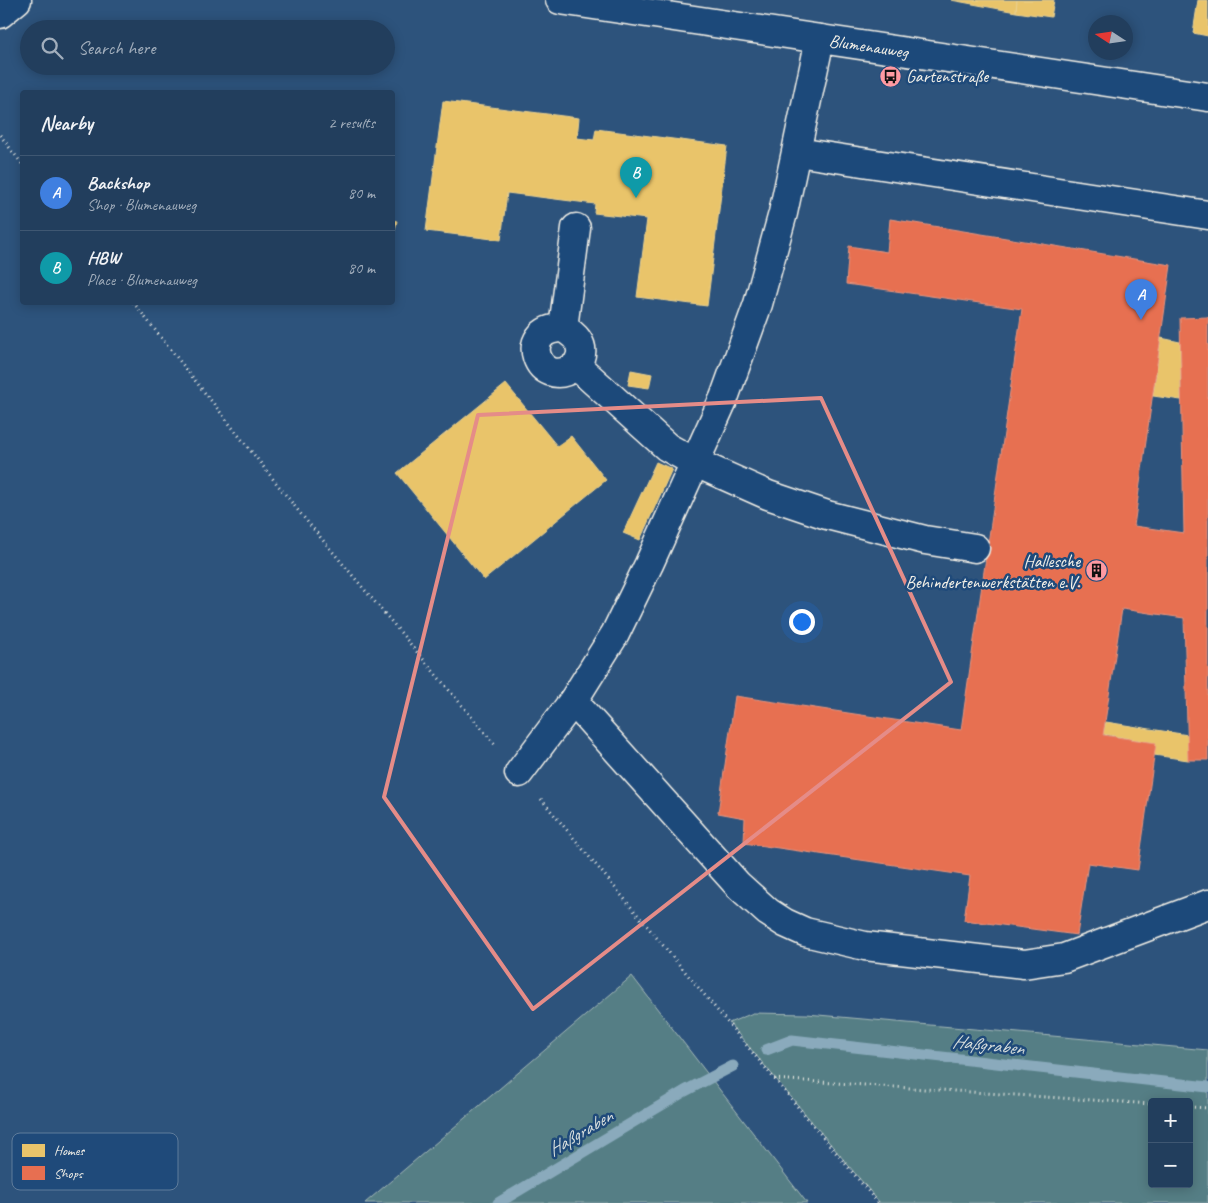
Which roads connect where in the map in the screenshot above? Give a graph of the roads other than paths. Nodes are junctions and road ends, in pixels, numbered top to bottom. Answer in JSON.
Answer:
{"nodes":[{"id":1,"x":18,"y":0,"type":"edge"},
{"id":2,"x":560,"y":0,"type":"edge"},
{"id":3,"x":658,"y":7,"type":"edge"},
{"id":4,"x":0,"y":14,"type":"edge"},
{"id":5,"x":820,"y":39,"type":"junction"},
{"id":6,"x":1208,"y":97,"type":"edge"},
{"id":7,"x":797,"y":152,"type":"junction"},
{"id":8,"x":1208,"y":214,"type":"edge"},
{"id":9,"x":576,"y":228,"type":"dead end"},
{"id":10,"x":562,"y":328,"type":"junction"},
{"id":11,"x":577,"y":366,"type":"junction"},
{"id":12,"x":696,"y":463,"type":"junction"},
{"id":13,"x":975,"y":548,"type":"dead end"},
{"id":14,"x":574,"y":701,"type":"junction"},
{"id":15,"x":519,"y":773,"type":"dead end"},
{"id":16,"x":1208,"y":904,"type":"edge"}],
"edges":[{"from":1,"to":4,"type":"street"},
{"from":2,"to":3,"type":"street","name":"Blumenauweg"},
{"from":3,"to":5,"type":"street","name":"Blumenauweg"},
{"from":5,"to":6,"type":"street","name":"Blumenauweg"},
{"from":5,"to":7,"type":"street"},
{"from":7,"to":8,"type":"street"},
{"from":7,"to":12,"type":"street"},
{"from":9,"to":10,"type":"street"},
{"from":10,"to":11,"type":"street"},
{"from":10,"to":11,"type":"street"},
{"from":11,"to":12,"type":"street"},
{"from":12,"to":13,"type":"street"},
{"from":12,"to":14,"type":"street"},
{"from":14,"to":15,"type":"street"},
{"from":14,"to":16,"type":"street"}]}
